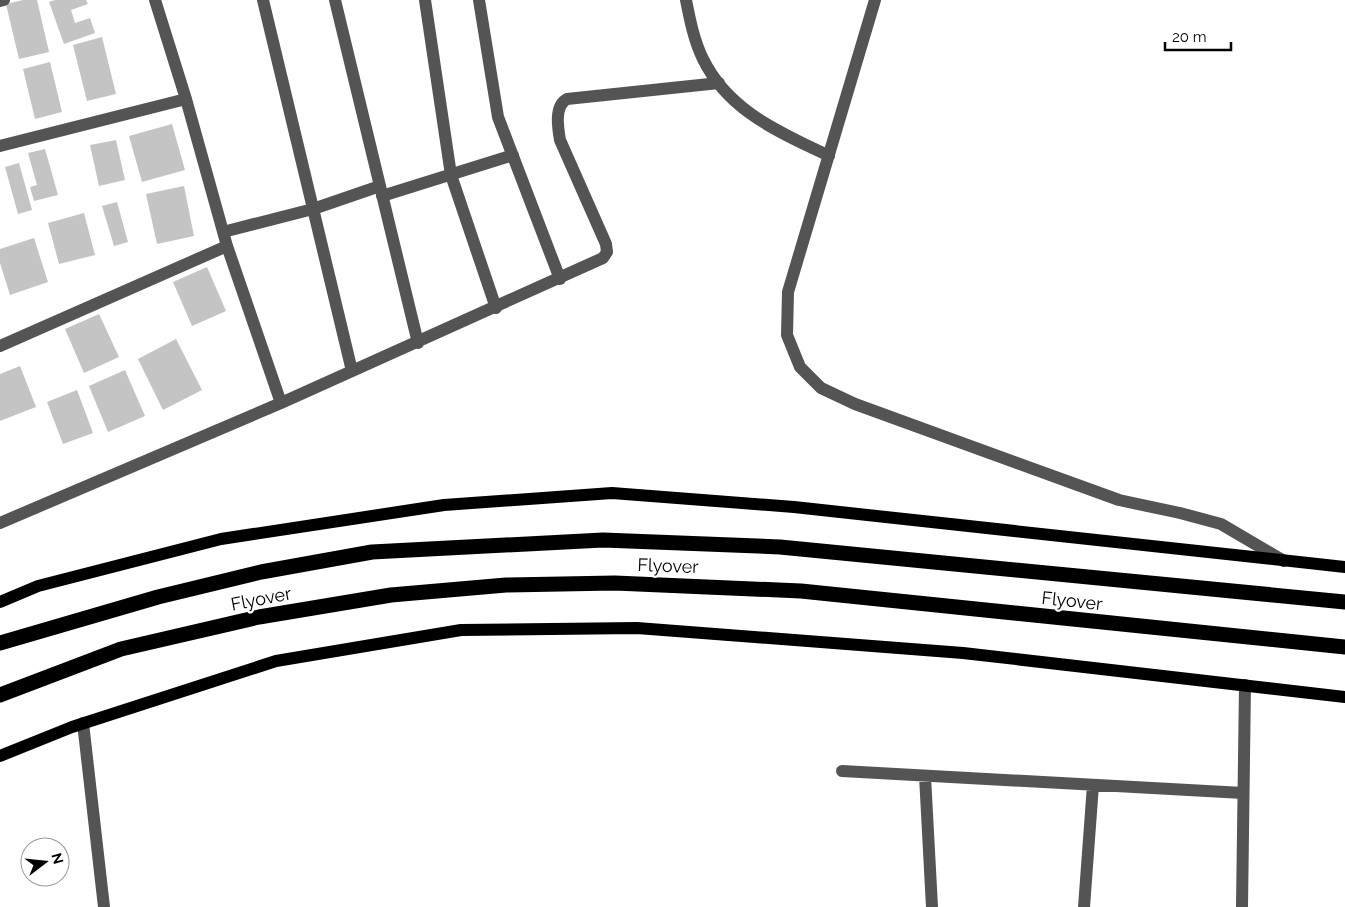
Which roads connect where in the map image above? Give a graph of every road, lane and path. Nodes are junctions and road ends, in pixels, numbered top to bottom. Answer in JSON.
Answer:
{"nodes":[{"id":1,"x":4,"y":0,"type":"edge"},
{"id":2,"x":155,"y":0,"type":"edge"},
{"id":3,"x":262,"y":0,"type":"edge"},
{"id":4,"x":335,"y":0,"type":"edge"},
{"id":5,"x":425,"y":0,"type":"edge"},
{"id":6,"x":479,"y":0,"type":"edge"},
{"id":7,"x":686,"y":0,"type":"edge"},
{"id":8,"x":875,"y":0,"type":"edge"},
{"id":9,"x":0,"y":1,"type":"edge"},
{"id":10,"x":719,"y":83,"type":"junction"},
{"id":11,"x":186,"y":99,"type":"junction"},
{"id":12,"x":0,"y":146,"type":"edge"},
{"id":13,"x":513,"y":155,"type":"junction"},
{"id":14,"x":829,"y":156,"type":"junction"},
{"id":15,"x":451,"y":175,"type":"junction"},
{"id":16,"x":381,"y":191,"type":"junction"},
{"id":17,"x":313,"y":208,"type":"junction"},
{"id":18,"x":223,"y":232,"type":"junction"},
{"id":19,"x":227,"y":246,"type":"junction"},
{"id":20,"x":560,"y":279,"type":"junction"},
{"id":21,"x":496,"y":308,"type":"junction"},
{"id":22,"x":418,"y":342,"type":"junction"},
{"id":23,"x":0,"y":346,"type":"edge"},
{"id":24,"x":352,"y":371,"type":"junction"},
{"id":25,"x":281,"y":403,"type":"junction"},
{"id":26,"x":0,"y":523,"type":"edge"},
{"id":27,"x":1284,"y":561,"type":"junction"},
{"id":28,"x":1345,"y":567,"type":"edge"},
{"id":29,"x":0,"y":602,"type":"edge"},
{"id":30,"x":1345,"y":602,"type":"edge"},
{"id":31,"x":0,"y":643,"type":"edge"},
{"id":32,"x":1345,"y":647,"type":"edge"},
{"id":33,"x":1245,"y":685,"type":"junction"},
{"id":34,"x":0,"y":695,"type":"edge"},
{"id":35,"x":1345,"y":697,"type":"edge"},
{"id":36,"x":84,"y":723,"type":"junction"},
{"id":37,"x":0,"y":756,"type":"edge"},
{"id":38,"x":842,"y":771,"type":"dead end"},
{"id":39,"x":924,"y":776,"type":"junction"},
{"id":40,"x":1094,"y":785,"type":"junction"},
{"id":41,"x":1243,"y":793,"type":"junction"},
{"id":42,"x":104,"y":907,"type":"edge"},
{"id":43,"x":932,"y":907,"type":"edge"},
{"id":44,"x":1084,"y":907,"type":"edge"},
{"id":45,"x":1242,"y":907,"type":"edge"}],
"edges":[{"from":1,"to":9,"type":"street"},
{"from":2,"to":11,"type":"street"},
{"from":3,"to":17,"type":"street"},
{"from":4,"to":16,"type":"street"},
{"from":5,"to":15,"type":"street"},
{"from":6,"to":13,"type":"street"},
{"from":7,"to":10,"type":"street"},
{"from":8,"to":14,"type":"street"},
{"from":10,"to":14,"type":"street"},
{"from":10,"to":20,"type":"street"},
{"from":11,"to":12,"type":"street"},
{"from":11,"to":18,"type":"street"},
{"from":13,"to":15,"type":"street"},
{"from":13,"to":20,"type":"street"},
{"from":14,"to":27,"type":"street"},
{"from":15,"to":16,"type":"street"},
{"from":15,"to":21,"type":"street"},
{"from":16,"to":17,"type":"street"},
{"from":16,"to":22,"type":"street"},
{"from":17,"to":18,"type":"street"},
{"from":17,"to":24,"type":"street"},
{"from":18,"to":19,"type":"street"},
{"from":19,"to":23,"type":"street"},
{"from":19,"to":25,"type":"street"},
{"from":20,"to":21,"type":"street"},
{"from":21,"to":22,"type":"street"},
{"from":22,"to":24,"type":"street"},
{"from":24,"to":25,"type":"street"},
{"from":25,"to":26,"type":"street"},
{"from":27,"to":28,"type":"main road"},
{"from":27,"to":29,"type":"main road"},
{"from":30,"to":31,"type":"highway","name":"Flyover"},
{"from":32,"to":34,"type":"highway","name":"Flyover"},
{"from":33,"to":35,"type":"main road"},
{"from":33,"to":36,"type":"main road"},
{"from":33,"to":41,"type":"street"},
{"from":36,"to":37,"type":"main road"},
{"from":36,"to":42,"type":"street"},
{"from":38,"to":39,"type":"street"},
{"from":39,"to":40,"type":"street"},
{"from":39,"to":43,"type":"street"},
{"from":40,"to":41,"type":"street"},
{"from":40,"to":44,"type":"street"},
{"from":41,"to":45,"type":"street"}]}
